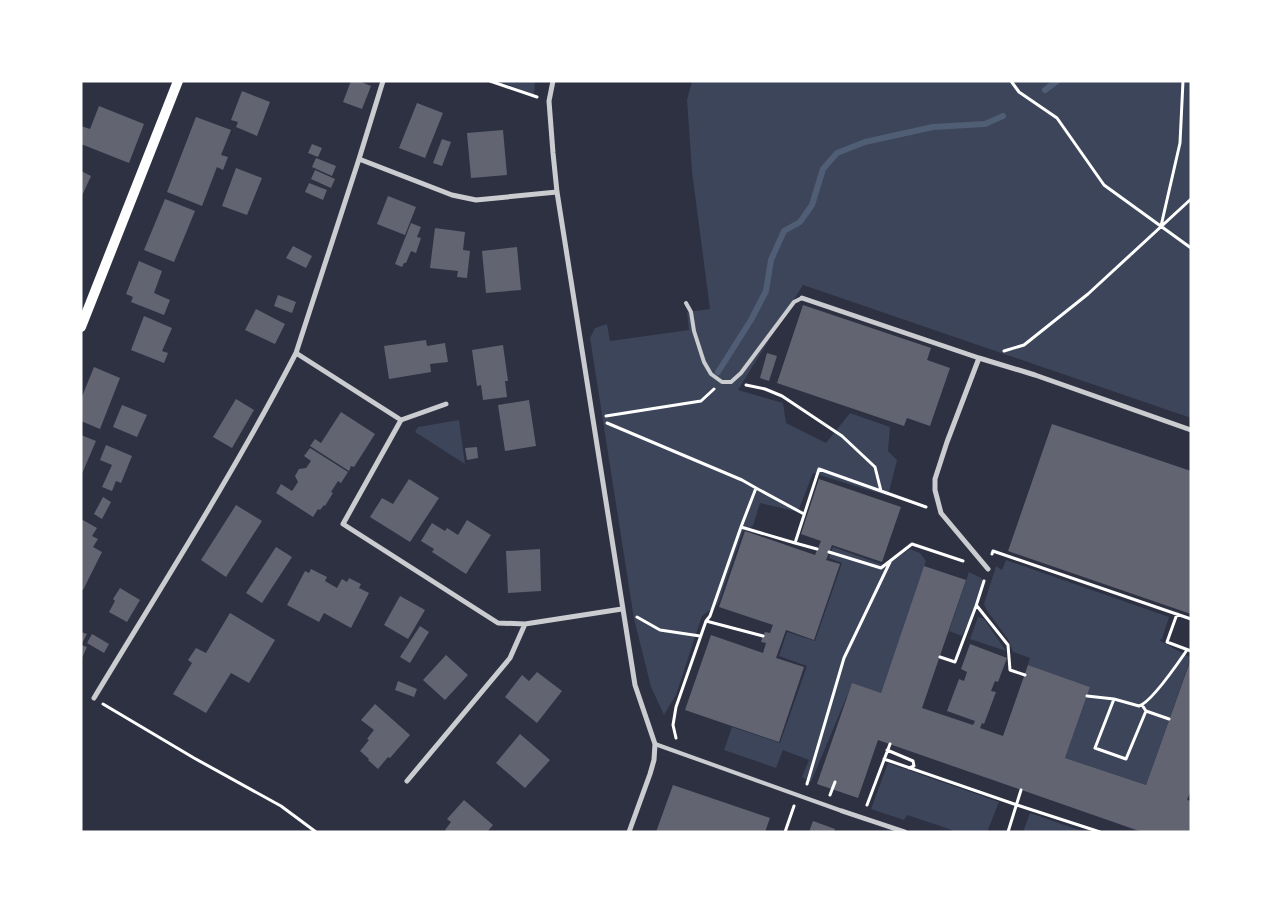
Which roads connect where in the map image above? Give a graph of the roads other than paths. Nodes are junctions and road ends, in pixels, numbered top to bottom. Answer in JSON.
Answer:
{"nodes":[{"id":1,"x":178,"y":81,"type":"edge"},
{"id":2,"x":383,"y":81,"type":"edge"},
{"id":3,"x":553,"y":81,"type":"edge"},
{"id":4,"x":358,"y":159,"type":"junction"},
{"id":5,"x":558,"y":192,"type":"junction"},
{"id":6,"x":802,"y":298,"type":"joint"},
{"id":7,"x":686,"y":302,"type":"dead end"},
{"id":8,"x":81,"y":327,"type":"edge"},
{"id":9,"x":296,"y":353,"type":"junction"},
{"id":10,"x":979,"y":358,"type":"junction"},
{"id":11,"x":446,"y":404,"type":"dead end"},
{"id":12,"x":401,"y":420,"type":"junction"},
{"id":13,"x":1191,"y":430,"type":"edge"},
{"id":14,"x":988,"y":569,"type":"road end"},
{"id":15,"x":622,"y":609,"type":"junction"},
{"id":16,"x":524,"y":624,"type":"junction"},
{"id":17,"x":94,"y":698,"type":"road end"},
{"id":18,"x":655,"y":744,"type":"junction"},
{"id":19,"x":406,"y":780,"type":"dead end"},
{"id":20,"x":842,"y":811,"type":"joint"},
{"id":21,"x":629,"y":832,"type":"edge"},
{"id":22,"x":904,"y":832,"type":"edge"}],
"edges":[{"from":1,"to":8,"type":"main road"},
{"from":2,"to":4,"type":"street"},
{"from":3,"to":5,"type":"street"},
{"from":4,"to":5,"type":"street"},
{"from":4,"to":9,"type":"street"},
{"from":5,"to":15,"type":"street"},
{"from":6,"to":7,"type":"lane"},
{"from":6,"to":10,"type":"street"},
{"from":9,"to":12,"type":"street"},
{"from":9,"to":17,"type":"street"},
{"from":10,"to":13,"type":"street"},
{"from":10,"to":14,"type":"street"},
{"from":11,"to":12,"type":"street"},
{"from":12,"to":16,"type":"street"},
{"from":15,"to":16,"type":"street"},
{"from":15,"to":18,"type":"street"},
{"from":16,"to":19,"type":"street"},
{"from":18,"to":20,"type":"lane"},
{"from":18,"to":21,"type":"street"},
{"from":20,"to":22,"type":"street"}]}
